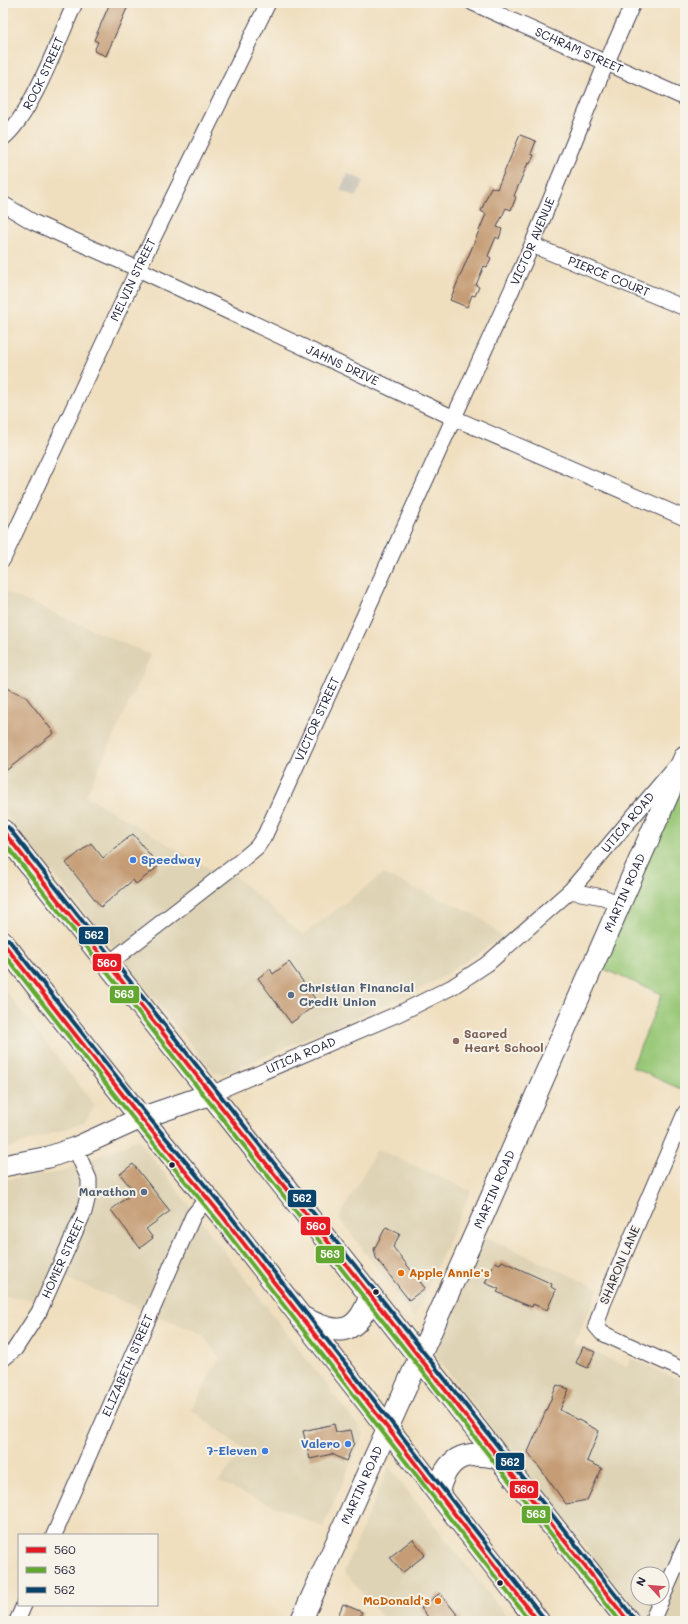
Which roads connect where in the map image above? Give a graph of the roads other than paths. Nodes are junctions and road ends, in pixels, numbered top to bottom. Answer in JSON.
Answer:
{"nodes":[{"id":1,"x":75,"y":3,"type":"edge"},
{"id":2,"x":268,"y":3,"type":"edge"},
{"id":3,"x":473,"y":3,"type":"edge"},
{"id":4,"x":634,"y":3,"type":"edge"},
{"id":5,"x":606,"y":63,"type":"junction"},
{"id":6,"x":685,"y":98,"type":"edge"},
{"id":7,"x":3,"y":138,"type":"edge"},
{"id":8,"x":3,"y":204,"type":"edge"},
{"id":9,"x":532,"y":245,"type":"junction"},
{"id":10,"x":138,"y":269,"type":"junction"},
{"id":11,"x":685,"y":308,"type":"edge"},
{"id":12,"x":454,"y":418,"type":"junction"},
{"id":13,"x":685,"y":518,"type":"edge"},
{"id":14,"x":3,"y":559,"type":"edge"},
{"id":15,"x":685,"y":755,"type":"edge"},
{"id":16,"x":3,"y":831,"type":"edge"},
{"id":17,"x":570,"y":891,"type":"junction"},
{"id":18,"x":620,"y":904,"type":"junction"},
{"id":19,"x":6,"y":952,"type":"edge"},
{"id":20,"x":108,"y":964,"type":"junction"},
{"id":21,"x":211,"y":1094,"type":"junction"},
{"id":22,"x":685,"y":1113,"type":"edge"},
{"id":23,"x":141,"y":1118,"type":"junction"},
{"id":24,"x":75,"y":1148,"type":"junction"},
{"id":25,"x":3,"y":1166,"type":"edge"},
{"id":26,"x":207,"y":1198,"type":"junction"},
{"id":27,"x":370,"y":1296,"type":"junction"},
{"id":28,"x":300,"y":1317,"type":"junction"},
{"id":29,"x":418,"y":1357,"type":"junction"},
{"id":30,"x":3,"y":1359,"type":"edge"},
{"id":31,"x":685,"y":1371,"type":"edge"},
{"id":32,"x":387,"y":1427,"type":"junction"},
{"id":33,"x":496,"y":1457,"type":"junction"},
{"id":34,"x":438,"y":1491,"type":"junction"},
{"id":35,"x":54,"y":1534,"type":"edge"},
{"id":36,"x":685,"y":1546,"type":"edge"},
{"id":37,"x":24,"y":1606,"type":"edge"},
{"id":38,"x":17,"y":1621,"type":"edge"},
{"id":39,"x":301,"y":1621,"type":"edge"},
{"id":40,"x":538,"y":1621,"type":"edge"},
{"id":41,"x":628,"y":1621,"type":"edge"},
{"id":42,"x":652,"y":1621,"type":"edge"}],
"edges":[{"from":1,"to":7,"type":"street","name":"ROCK STREET"},
{"from":2,"to":10,"type":"street","name":"MELVIN STREET"},
{"from":3,"to":5,"type":"street","name":"SCHRAM STREET"},
{"from":4,"to":5,"type":"street"},
{"from":5,"to":6,"type":"street","name":"SCHRAM STREET"},
{"from":5,"to":9,"type":"street","name":"VICTOR AVENUE"},
{"from":8,"to":10,"type":"street","name":"JAHNS DRIVE"},
{"from":9,"to":11,"type":"street","name":"PIERCE COURT"},
{"from":9,"to":12,"type":"street","name":"VICTOR AVENUE"},
{"from":10,"to":12,"type":"street","name":"JAHNS DRIVE"},
{"from":10,"to":14,"type":"street","name":"MELVIN STREET"},
{"from":12,"to":13,"type":"street","name":"JAHNS DRIVE"},
{"from":12,"to":20,"type":"street","name":"VICTOR STREET"},
{"from":15,"to":17,"type":"street","name":"UTICA ROAD"},
{"from":15,"to":18,"type":"street","name":"MARTIN ROAD"},
{"from":16,"to":20,"type":"main road"},
{"from":17,"to":18,"type":"street"},
{"from":17,"to":21,"type":"street","name":"UTICA ROAD"},
{"from":18,"to":29,"type":"street","name":"MARTIN ROAD"},
{"from":19,"to":23,"type":"main road"},
{"from":20,"to":21,"type":"main road"},
{"from":21,"to":23,"type":"street","name":"UTICA ROAD"},
{"from":21,"to":27,"type":"main road"},
{"from":22,"to":31,"type":"street","name":"SHARON LANE"},
{"from":23,"to":24,"type":"street","name":"UTICA ROAD"},
{"from":23,"to":26,"type":"main road"},
{"from":24,"to":25,"type":"street","name":"UTICA ROAD"},
{"from":24,"to":30,"type":"street","name":"HOMER STREET"},
{"from":26,"to":28,"type":"main road"},
{"from":26,"to":35,"type":"street","name":"ELIZABETH STREET"},
{"from":27,"to":28,"type":"main road"},
{"from":27,"to":29,"type":"main road"},
{"from":28,"to":32,"type":"main road"},
{"from":29,"to":32,"type":"street","name":"MARTIN ROAD"},
{"from":29,"to":33,"type":"main road"},
{"from":32,"to":34,"type":"main road"},
{"from":32,"to":39,"type":"street","name":"MARTIN ROAD"},
{"from":33,"to":34,"type":"main road"},
{"from":33,"to":41,"type":"main road"},
{"from":34,"to":40,"type":"main road"},
{"from":36,"to":42,"type":"street"},
{"from":37,"to":38,"type":"street"}]}
